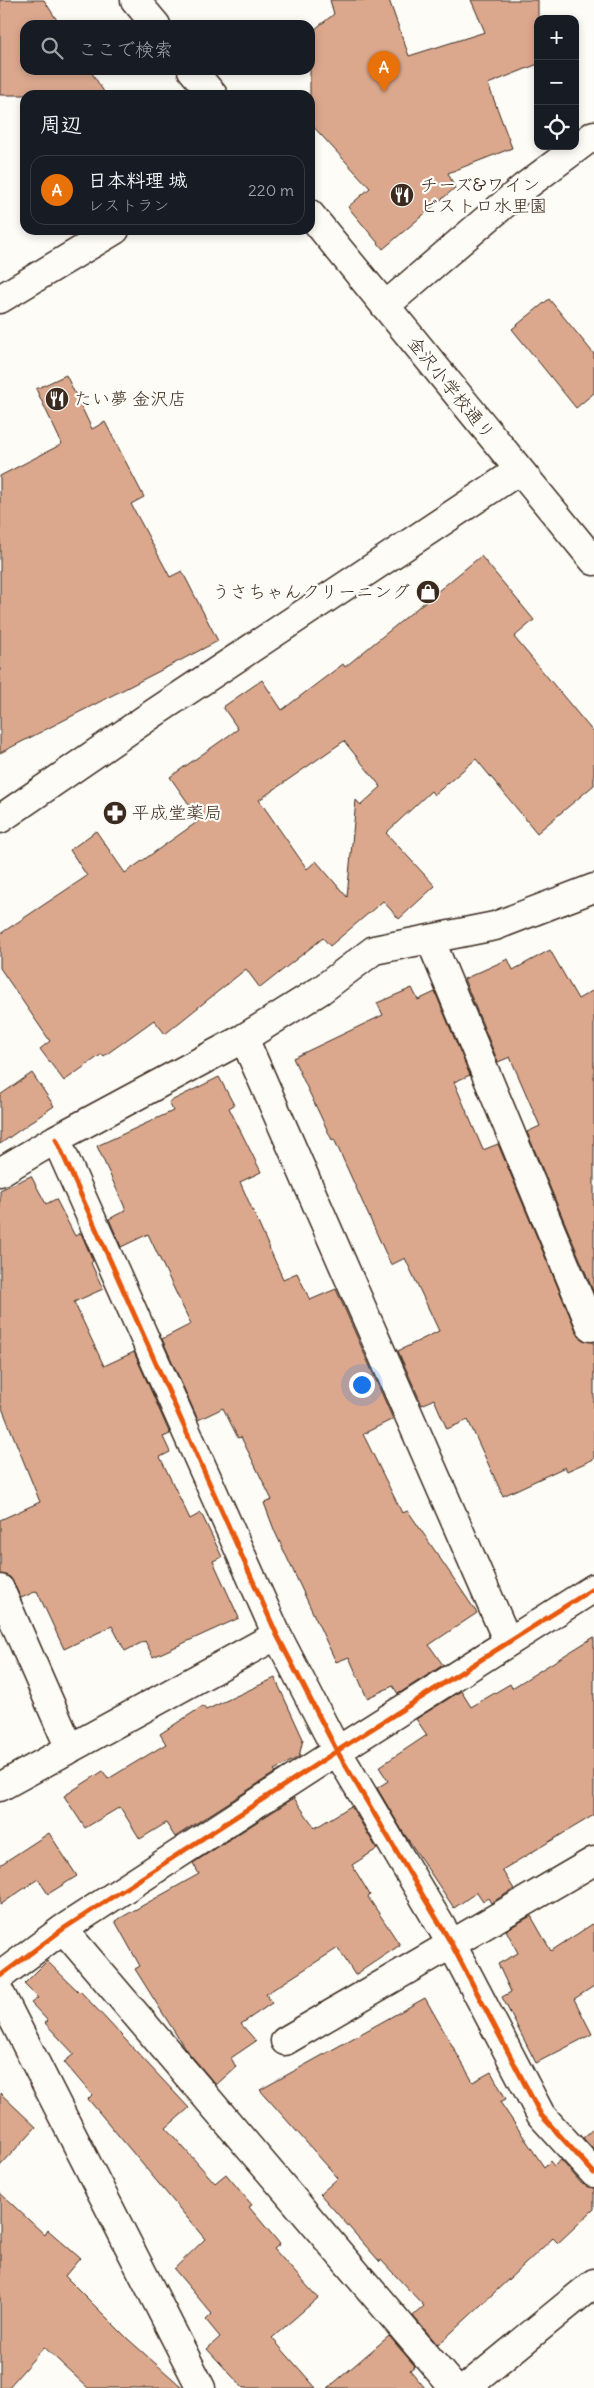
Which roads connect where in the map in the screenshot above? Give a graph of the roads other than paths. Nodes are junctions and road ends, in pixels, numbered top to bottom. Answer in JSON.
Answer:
{"nodes":[{"id":1,"x":136,"y":0,"type":"edge"},
{"id":2,"x":152,"y":20,"type":"edge"},
{"id":3,"x":196,"y":75,"type":"edge"},
{"id":4,"x":209,"y":90,"type":"edge"},
{"id":5,"x":594,"y":135,"type":"edge"},
{"id":6,"x":315,"y":220,"type":"edge"},
{"id":7,"x":107,"y":235,"type":"edge"},
{"id":8,"x":0,"y":298,"type":"edge"},
{"id":9,"x":385,"y":306,"type":"junction"},
{"id":10,"x":518,"y":471,"type":"junction"},
{"id":11,"x":594,"y":561,"type":"edge"},
{"id":12,"x":0,"y":819,"type":"edge"},
{"id":13,"x":594,"y":888,"type":"edge"},
{"id":14,"x":430,"y":939,"type":"junction"},
{"id":15,"x":244,"y":1038,"type":"junction"},
{"id":16,"x":56,"y":1139,"type":"junction"},
{"id":17,"x":0,"y":1172,"type":"edge"},
{"id":18,"x":593,"y":1329,"type":"edge"},
{"id":19,"x":594,"y":1588,"type":"edge"},
{"id":20,"x":0,"y":1589,"type":"edge"},
{"id":21,"x":277,"y":1635,"type":"junction"},
{"id":22,"x":508,"y":1642,"type":"junction"},
{"id":23,"x":70,"y":1749,"type":"junction"},
{"id":24,"x":337,"y":1750,"type":"junction"},
{"id":25,"x":0,"y":1787,"type":"edge"},
{"id":26,"x":594,"y":1861,"type":"edge"},
{"id":27,"x":63,"y":1929,"type":"junction"},
{"id":28,"x":451,"y":1943,"type":"junction"},
{"id":29,"x":0,"y":1976,"type":"edge"},
{"id":30,"x":0,"y":1993,"type":"edge"},
{"id":31,"x":285,"y":2041,"type":"dead end"},
{"id":32,"x":594,"y":2173,"type":"edge"},
{"id":33,"x":594,"y":2283,"type":"edge"},
{"id":34,"x":201,"y":2388,"type":"edge"},
{"id":35,"x":454,"y":2388,"type":"edge"},
{"id":36,"x":466,"y":2388,"type":"edge"}],
"edges":[{"from":1,"to":2,"type":"street"},
{"from":3,"to":4,"type":"street"},
{"from":5,"to":9,"type":"street"},
{"from":6,"to":9,"type":"street","name":"金沢小学校通り"},
{"from":7,"to":8,"type":"street"},
{"from":9,"to":10,"type":"street","name":"金沢小学校通り"},
{"from":10,"to":11,"type":"street","name":"金沢小学校通り"},
{"from":10,"to":12,"type":"street"},
{"from":13,"to":14,"type":"street"},
{"from":14,"to":15,"type":"street"},
{"from":14,"to":18,"type":"street"},
{"from":15,"to":16,"type":"street"},
{"from":15,"to":22,"type":"street"},
{"from":16,"to":17,"type":"street"},
{"from":16,"to":21,"type":"street"},
{"from":19,"to":22,"type":"street"},
{"from":20,"to":23,"type":"street"},
{"from":21,"to":23,"type":"street"},
{"from":21,"to":24,"type":"street"},
{"from":22,"to":24,"type":"street"},
{"from":23,"to":25,"type":"street"},
{"from":24,"to":27,"type":"street"},
{"from":24,"to":28,"type":"street"},
{"from":26,"to":28,"type":"street"},
{"from":27,"to":29,"type":"street"},
{"from":27,"to":35,"type":"street"},
{"from":28,"to":31,"type":"street"},
{"from":28,"to":32,"type":"street"},
{"from":30,"to":34,"type":"street"},
{"from":33,"to":36,"type":"street"}]}
